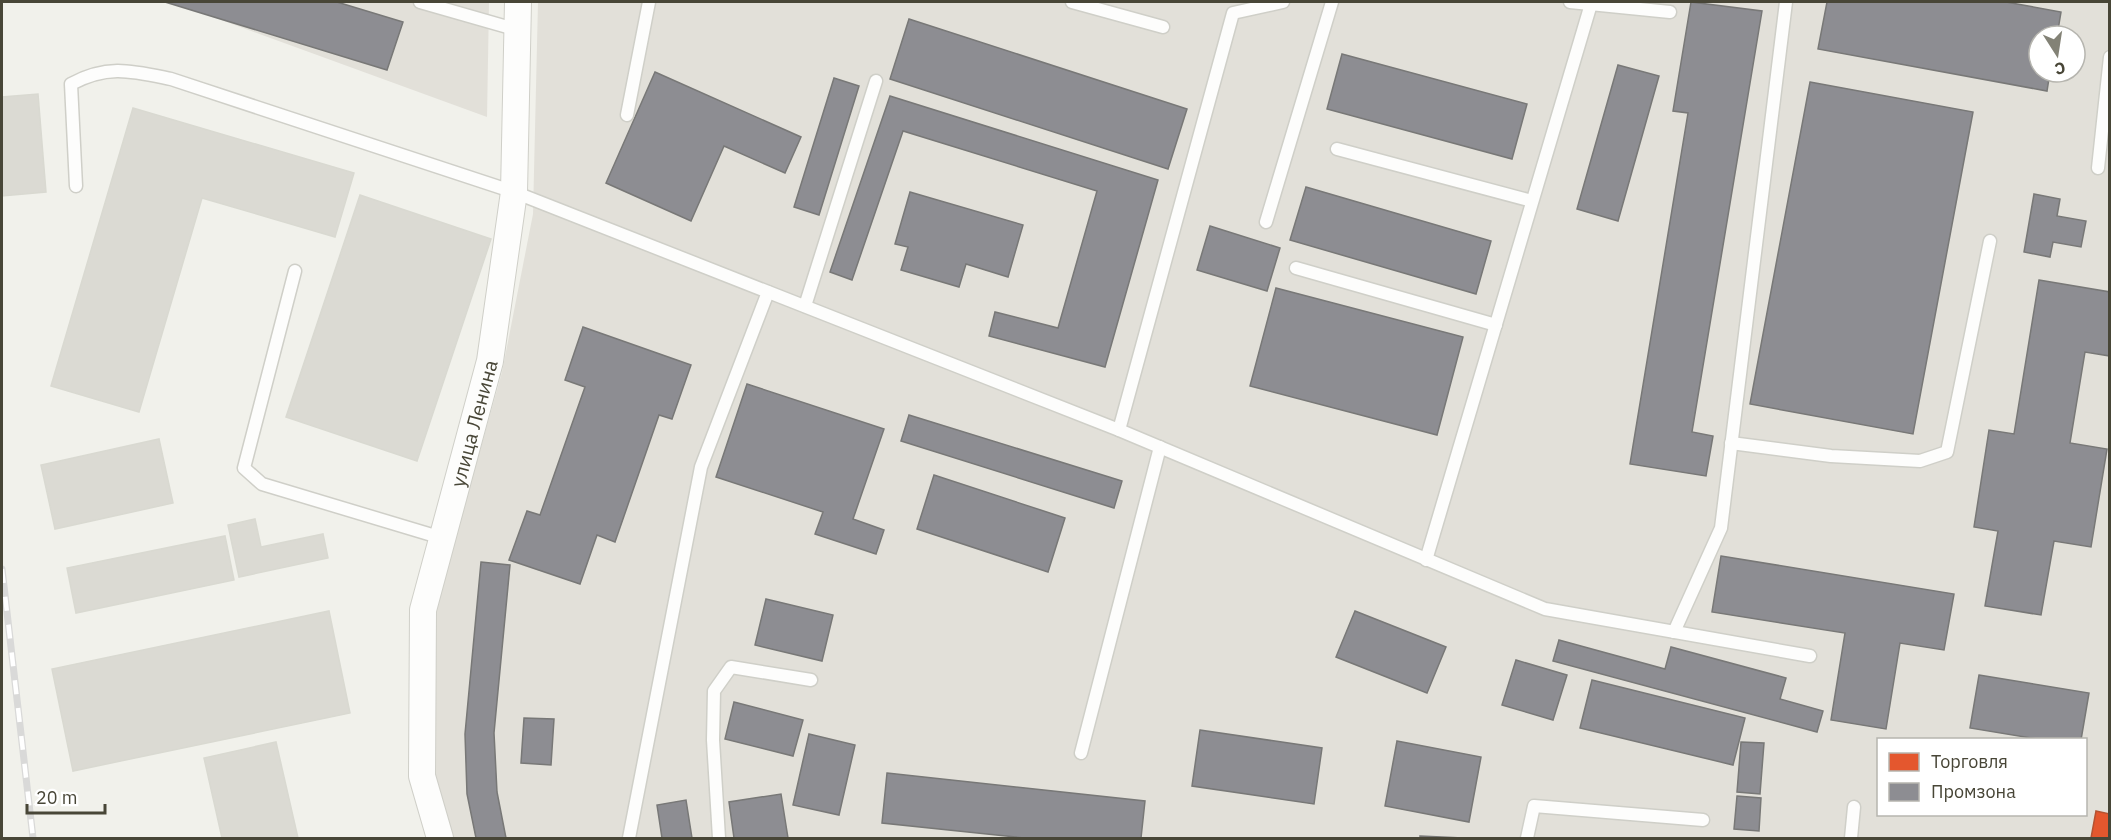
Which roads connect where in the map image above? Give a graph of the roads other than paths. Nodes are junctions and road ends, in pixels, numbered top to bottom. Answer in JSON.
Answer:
{"nodes":[{"id":1,"x":420,"y":2,"type":"edge"},
{"id":2,"x":518,"y":2,"type":"edge"},
{"id":3,"x":649,"y":2,"type":"edge"},
{"id":4,"x":1072,"y":2,"type":"edge"},
{"id":5,"x":1283,"y":2,"type":"edge"},
{"id":6,"x":1332,"y":2,"type":"edge"},
{"id":7,"x":1570,"y":2,"type":"edge"},
{"id":8,"x":1786,"y":2,"type":"edge"},
{"id":9,"x":1591,"y":4,"type":"junction"},
{"id":10,"x":1670,"y":12,"type":"dead end"},
{"id":11,"x":1163,"y":27,"type":"dead end"},
{"id":12,"x":518,"y":30,"type":"junction"},
{"id":13,"x":2109,"y":57,"type":"edge"},
{"id":14,"x":876,"y":81,"type":"dead end"},
{"id":15,"x":627,"y":115,"type":"dead end"},
{"id":16,"x":1337,"y":149,"type":"dead end"},
{"id":17,"x":2098,"y":168,"type":"dead end"},
{"id":18,"x":76,"y":186,"type":"dead end"},
{"id":19,"x":514,"y":192,"type":"junction"},
{"id":20,"x":1532,"y":201,"type":"junction"},
{"id":21,"x":1266,"y":222,"type":"dead end"},
{"id":22,"x":1990,"y":241,"type":"dead end"},
{"id":23,"x":1296,"y":268,"type":"dead end"},
{"id":24,"x":295,"y":271,"type":"dead end"},
{"id":25,"x":768,"y":292,"type":"junction"},
{"id":26,"x":805,"y":306,"type":"junction"},
{"id":27,"x":1496,"y":325,"type":"junction"},
{"id":28,"x":1119,"y":430,"type":"junction"},
{"id":29,"x":1731,"y":443,"type":"junction"},
{"id":30,"x":1160,"y":447,"type":"junction"},
{"id":31,"x":442,"y":538,"type":"junction"},
{"id":32,"x":1426,"y":560,"type":"junction"},
{"id":33,"x":1674,"y":632,"type":"junction"},
{"id":34,"x":1810,"y":656,"type":"dead end"},
{"id":35,"x":811,"y":680,"type":"dead end"},
{"id":36,"x":1081,"y":753,"type":"dead end"},
{"id":37,"x":1854,"y":807,"type":"dead end"},
{"id":38,"x":1703,"y":820,"type":"dead end"},
{"id":39,"x":440,"y":838,"type":"edge"},
{"id":40,"x":629,"y":838,"type":"edge"},
{"id":41,"x":719,"y":838,"type":"edge"},
{"id":42,"x":1527,"y":838,"type":"edge"},
{"id":43,"x":1851,"y":838,"type":"edge"}],
"edges":[{"from":1,"to":12,"type":"lane"},
{"from":2,"to":12,"type":"street","name":"улица Ленина"},
{"from":3,"to":15,"type":"lane"},
{"from":4,"to":11,"type":"lane"},
{"from":5,"to":28,"type":"lane"},
{"from":6,"to":21,"type":"lane"},
{"from":7,"to":9,"type":"lane"},
{"from":8,"to":29,"type":"lane"},
{"from":9,"to":10,"type":"lane"},
{"from":9,"to":20,"type":"lane"},
{"from":12,"to":19,"type":"street","name":"улица Ленина"},
{"from":13,"to":17,"type":"lane"},
{"from":14,"to":26,"type":"lane"},
{"from":16,"to":20,"type":"lane"},
{"from":18,"to":19,"type":"lane"},
{"from":19,"to":25,"type":"lane"},
{"from":19,"to":31,"type":"street","name":"улица Ленина"},
{"from":20,"to":27,"type":"lane"},
{"from":22,"to":29,"type":"lane"},
{"from":23,"to":27,"type":"lane"},
{"from":24,"to":31,"type":"lane"},
{"from":25,"to":26,"type":"lane"},
{"from":25,"to":40,"type":"lane"},
{"from":26,"to":28,"type":"lane"},
{"from":27,"to":32,"type":"lane"},
{"from":28,"to":30,"type":"lane"},
{"from":29,"to":33,"type":"lane"},
{"from":30,"to":32,"type":"lane"},
{"from":30,"to":36,"type":"lane"},
{"from":31,"to":39,"type":"street","name":"улица Ленина"},
{"from":32,"to":33,"type":"lane"},
{"from":33,"to":34,"type":"lane"},
{"from":35,"to":41,"type":"lane"},
{"from":37,"to":43,"type":"lane"},
{"from":38,"to":42,"type":"lane"}]}
